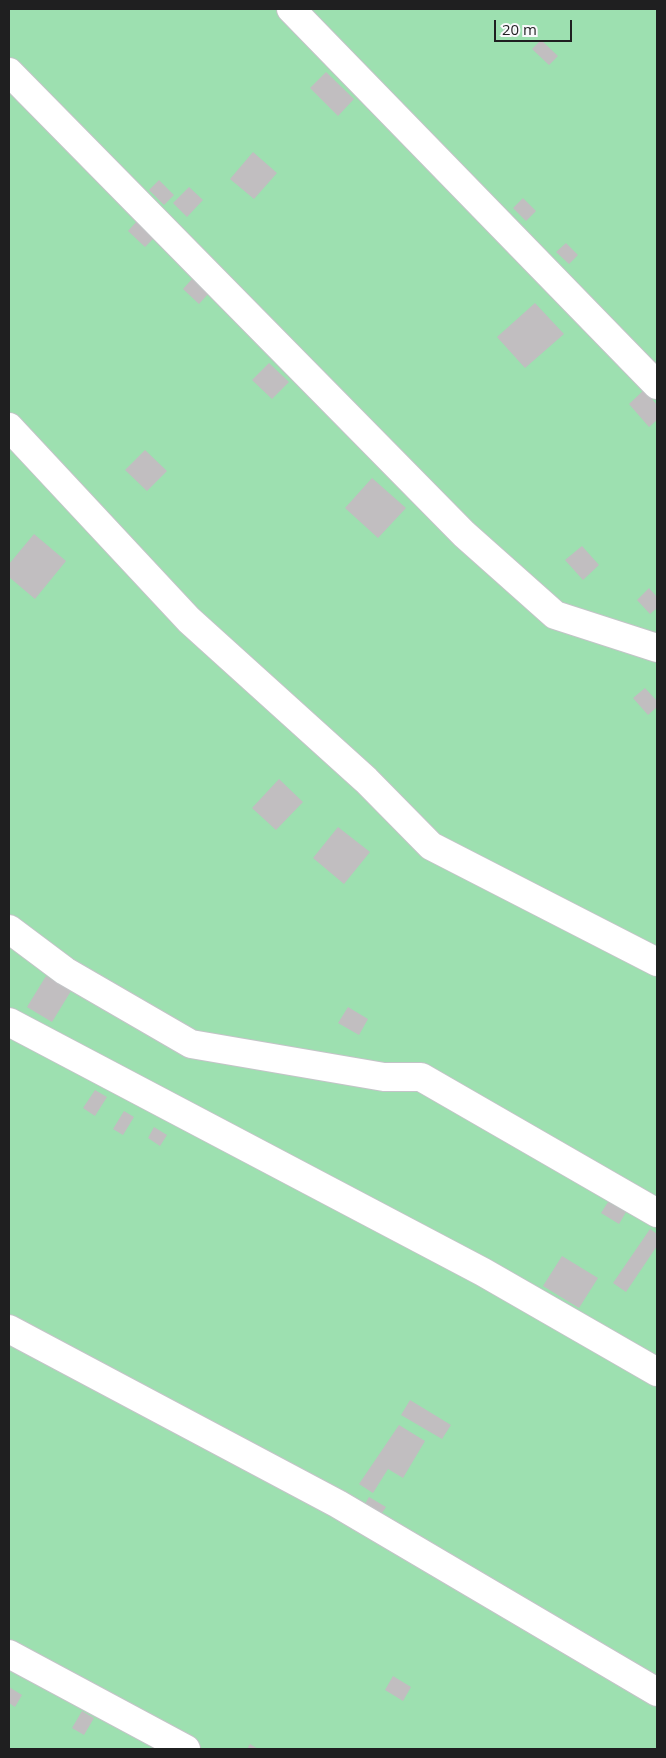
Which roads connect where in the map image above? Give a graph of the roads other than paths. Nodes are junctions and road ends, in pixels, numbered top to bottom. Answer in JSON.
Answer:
{"nodes":[{"id":1,"x":291,"y":9,"type":"edge"},
{"id":2,"x":9,"y":72,"type":"edge"},
{"id":3,"x":657,"y":385,"type":"edge"},
{"id":4,"x":9,"y":427,"type":"edge"},
{"id":5,"x":657,"y":648,"type":"edge"},
{"id":6,"x":9,"y":929,"type":"edge"},
{"id":7,"x":657,"y":962,"type":"edge"},
{"id":8,"x":9,"y":1022,"type":"edge"},
{"id":9,"x":657,"y":1213,"type":"edge"},
{"id":10,"x":9,"y":1329,"type":"edge"},
{"id":11,"x":657,"y":1372,"type":"edge"},
{"id":12,"x":9,"y":1654,"type":"edge"},
{"id":13,"x":657,"y":1692,"type":"edge"},
{"id":14,"x":186,"y":1749,"type":"edge"}],
"edges":[{"from":1,"to":3,"type":"lane"},
{"from":2,"to":5,"type":"lane"},
{"from":4,"to":7,"type":"lane"},
{"from":6,"to":9,"type":"lane"},
{"from":8,"to":11,"type":"lane"},
{"from":10,"to":13,"type":"lane"},
{"from":12,"to":14,"type":"lane"}]}
